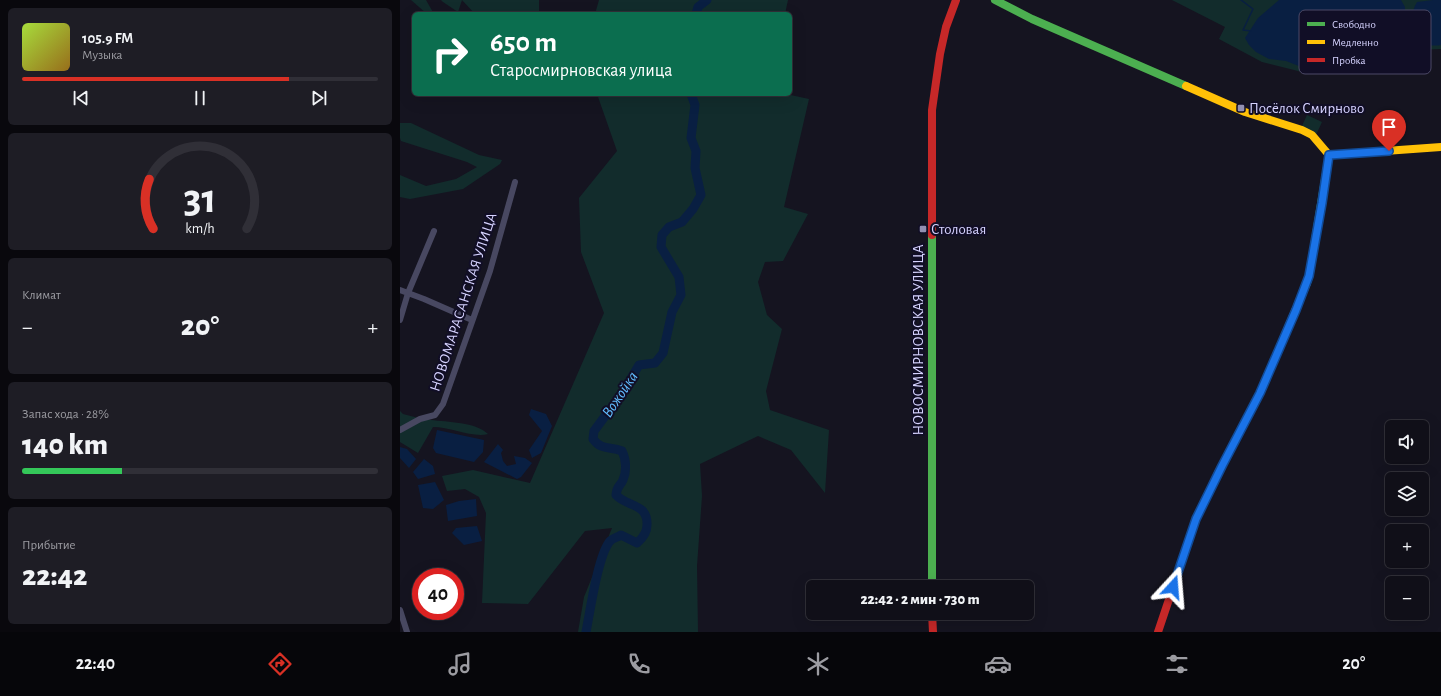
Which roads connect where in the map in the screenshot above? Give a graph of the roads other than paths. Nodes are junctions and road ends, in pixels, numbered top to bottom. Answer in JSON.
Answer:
{"nodes":[{"id":1,"x":956,"y":0,"type":"edge"},
{"id":2,"x":995,"y":0,"type":"edge"},
{"id":3,"x":1441,"y":147,"type":"edge"},
{"id":4,"x":1329,"y":155,"type":"junction"},
{"id":5,"x":516,"y":182,"type":"dead end"},
{"id":6,"x":434,"y":231,"type":"dead end"},
{"id":7,"x":400,"y":290,"type":"edge"},
{"id":8,"x":408,"y":293,"type":"junction"},
{"id":9,"x":400,"y":320,"type":"edge"},
{"id":10,"x":472,"y":320,"type":"junction"},
{"id":11,"x":400,"y":430,"type":"edge"},
{"id":12,"x":932,"y":580,"type":"edge"},
{"id":13,"x":400,"y":610,"type":"edge"},
{"id":14,"x":932,"y":620,"type":"edge"},
{"id":15,"x":407,"y":632,"type":"edge"},
{"id":16,"x":933,"y":632,"type":"edge"},
{"id":17,"x":1158,"y":632,"type":"edge"}],
"edges":[{"from":1,"to":12,"type":"street","name":"НОВОСМИРНОВСКАЯ УЛИЦА"},
{"from":2,"to":4,"type":"street"},
{"from":3,"to":4,"type":"street"},
{"from":4,"to":17,"type":"street"},
{"from":5,"to":10,"type":"street","name":"НОВОМАРАСАНСКАЯ УЛИЦА"},
{"from":6,"to":8,"type":"street"},
{"from":7,"to":8,"type":"street"},
{"from":8,"to":9,"type":"street"},
{"from":8,"to":10,"type":"street"},
{"from":10,"to":11,"type":"street","name":"НОВОМАРАСАНСКАЯ УЛИЦА"},
{"from":13,"to":15,"type":"street"},
{"from":14,"to":16,"type":"street"}]}
